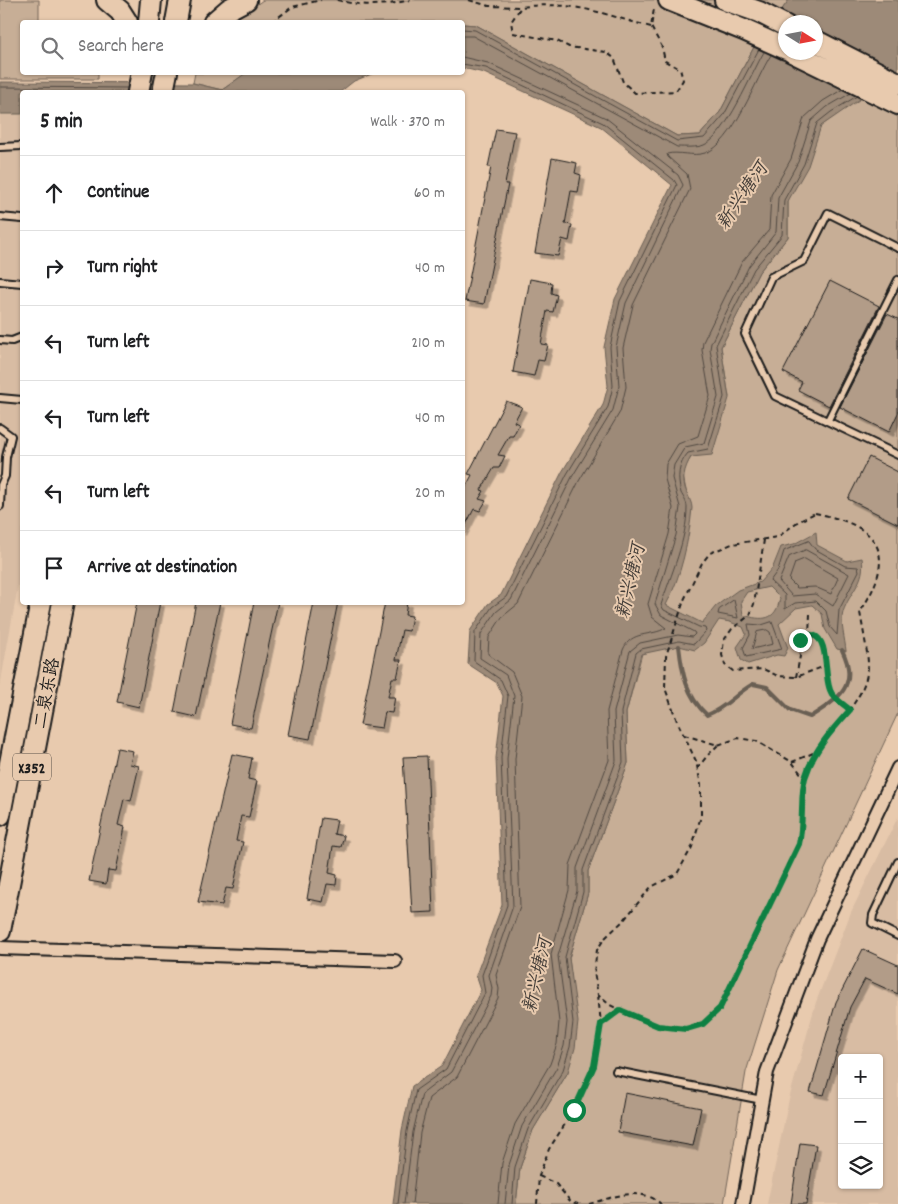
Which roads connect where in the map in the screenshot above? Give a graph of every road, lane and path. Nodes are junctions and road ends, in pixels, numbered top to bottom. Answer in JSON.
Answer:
{"nodes":[{"id":1,"x":107,"y":0,"type":"edge"},
{"id":2,"x":151,"y":0,"type":"edge"},
{"id":3,"x":180,"y":0,"type":"edge"},
{"id":4,"x":246,"y":0,"type":"edge"},
{"id":5,"x":321,"y":0,"type":"edge"},
{"id":6,"x":337,"y":0,"type":"edge"},
{"id":7,"x":411,"y":0,"type":"edge"},
{"id":8,"x":469,"y":0,"type":"edge"},
{"id":9,"x":726,"y":0,"type":"edge"},
{"id":10,"x":662,"y":4,"type":"edge"},
{"id":11,"x":521,"y":7,"type":"junction"},
{"id":12,"x":126,"y":20,"type":"edge"},
{"id":13,"x":149,"y":20,"type":"edge"},
{"id":14,"x":176,"y":20,"type":"edge"},
{"id":15,"x":216,"y":20,"type":"edge"},
{"id":16,"x":275,"y":20,"type":"edge"},
{"id":17,"x":778,"y":22,"type":"edge"},
{"id":18,"x":650,"y":27,"type":"junction"},
{"id":19,"x":778,"y":46,"type":"edge"},
{"id":20,"x":823,"y":46,"type":"edge"},
{"id":21,"x":811,"y":60,"type":"edge"},
{"id":22,"x":897,"y":96,"type":"edge"},
{"id":23,"x":20,"y":146,"type":"edge"},
{"id":24,"x":0,"y":147,"type":"edge"},
{"id":25,"x":0,"y":217,"type":"edge"},
{"id":26,"x":20,"y":219,"type":"edge"},
{"id":27,"x":898,"y":248,"type":"edge"},
{"id":28,"x":898,"y":280,"type":"edge"},
{"id":29,"x":0,"y":281,"type":"edge"},
{"id":30,"x":20,"y":283,"type":"edge"},
{"id":31,"x":20,"y":339,"type":"edge"},
{"id":32,"x":0,"y":340,"type":"edge"},
{"id":33,"x":0,"y":398,"type":"edge"},
{"id":34,"x":20,"y":400,"type":"edge"},
{"id":35,"x":828,"y":420,"type":"junction"},
{"id":36,"x":0,"y":428,"type":"edge"},
{"id":37,"x":898,"y":455,"type":"edge"},
{"id":38,"x":3,"y":456,"type":"edge"},
{"id":39,"x":0,"y":485,"type":"edge"},
{"id":40,"x":0,"y":506,"type":"edge"},
{"id":41,"x":764,"y":540,"type":"junction"},
{"id":42,"x":40,"y":605,"type":"edge"},
{"id":43,"x":63,"y":605,"type":"edge"},
{"id":44,"x":810,"y":614,"type":"dead end"},
{"id":45,"x":809,"y":634,"type":"junction"},
{"id":46,"x":826,"y":666,"type":"junction"},
{"id":47,"x":796,"y":678,"type":"junction"},
{"id":48,"x":850,"y":710,"type":"junction"},
{"id":49,"x":683,"y":735,"type":"junction"},
{"id":50,"x":718,"y":745,"type":"junction"},
{"id":51,"x":818,"y":751,"type":"junction"},
{"id":52,"x":792,"y":762,"type":"junction"},
{"id":53,"x":898,"y":768,"type":"edge"},
{"id":54,"x":698,"y":769,"type":"junction"},
{"id":55,"x":805,"y":779,"type":"junction"},
{"id":56,"x":0,"y":815,"type":"edge"},
{"id":57,"x":898,"y":862,"type":"edge"},
{"id":58,"x":0,"y":931,"type":"edge"},
{"id":59,"x":898,"y":936,"type":"edge"},
{"id":60,"x":0,"y":948,"type":"edge"},
{"id":61,"x":395,"y":961,"type":"dead end"},
{"id":62,"x":598,"y":995,"type":"junction"},
{"id":63,"x":620,"y":1010,"type":"junction"},
{"id":64,"x":601,"y":1024,"type":"junction"},
{"id":65,"x":616,"y":1070,"type":"dead end"},
{"id":66,"x":762,"y":1100,"type":"junction"},
{"id":67,"x":539,"y":1176,"type":"junction"},
{"id":68,"x":570,"y":1203,"type":"edge"},
{"id":69,"x":537,"y":1204,"type":"edge"},
{"id":70,"x":578,"y":1204,"type":"edge"},
{"id":71,"x":589,"y":1204,"type":"edge"},
{"id":72,"x":661,"y":1204,"type":"edge"},
{"id":73,"x":743,"y":1204,"type":"edge"}],
"edges":[{"from":1,"to":12,"type":"main road"},
{"from":2,"to":13,"type":"main road"},
{"from":3,"to":14,"type":"main road"},
{"from":4,"to":15,"type":"main road"},
{"from":5,"to":16,"type":"path"},
{"from":6,"to":7,"type":"path"},
{"from":8,"to":11,"type":"path"},
{"from":9,"to":17,"type":"main road"},
{"from":10,"to":18,"type":"path"},
{"from":10,"to":19,"type":"main road"},
{"from":11,"to":18,"type":"path"},
{"from":11,"to":18,"type":"path"},
{"from":20,"to":22,"type":"main road"},
{"from":21,"to":22,"type":"main road"},
{"from":23,"to":24,"type":"lane"},
{"from":25,"to":26,"type":"lane"},
{"from":27,"to":35,"type":"lane"},
{"from":28,"to":35,"type":"lane"},
{"from":29,"to":30,"type":"lane"},
{"from":31,"to":32,"type":"lane"},
{"from":33,"to":34,"type":"lane"},
{"from":35,"to":37,"type":"lane"},
{"from":36,"to":38,"type":"lane"},
{"from":38,"to":39,"type":"lane"},
{"from":39,"to":40,"type":"lane"},
{"from":41,"to":47,"type":"path"},
{"from":41,"to":48,"type":"path"},
{"from":41,"to":49,"type":"path"},
{"from":42,"to":56,"type":"main road","name":"二泉东路","number":"X352"},
{"from":43,"to":58,"type":"main road","name":"二泉东路","number":"X352"},
{"from":44,"to":45,"type":"path"},
{"from":45,"to":46,"type":"path"},
{"from":45,"to":47,"type":"path"},
{"from":46,"to":47,"type":"path"},
{"from":46,"to":48,"type":"path"},
{"from":48,"to":51,"type":"path"},
{"from":49,"to":50,"type":"path"},
{"from":49,"to":54,"type":"path"},
{"from":50,"to":52,"type":"path"},
{"from":50,"to":54,"type":"path"},
{"from":51,"to":52,"type":"path"},
{"from":51,"to":55,"type":"path"},
{"from":52,"to":55,"type":"path"},
{"from":53,"to":66,"type":"street"},
{"from":54,"to":62,"type":"path"},
{"from":55,"to":63,"type":"path"},
{"from":57,"to":59,"type":"lane"},
{"from":60,"to":61,"type":"street"},
{"from":62,"to":63,"type":"path"},
{"from":62,"to":64,"type":"path"},
{"from":63,"to":64,"type":"path"},
{"from":64,"to":67,"type":"path"},
{"from":65,"to":66,"type":"lane"},
{"from":66,"to":73,"type":"street"},
{"from":67,"to":68,"type":"path"},
{"from":67,"to":69,"type":"path"},
{"from":68,"to":70,"type":"path"},
{"from":71,"to":72,"type":"path"}]}
